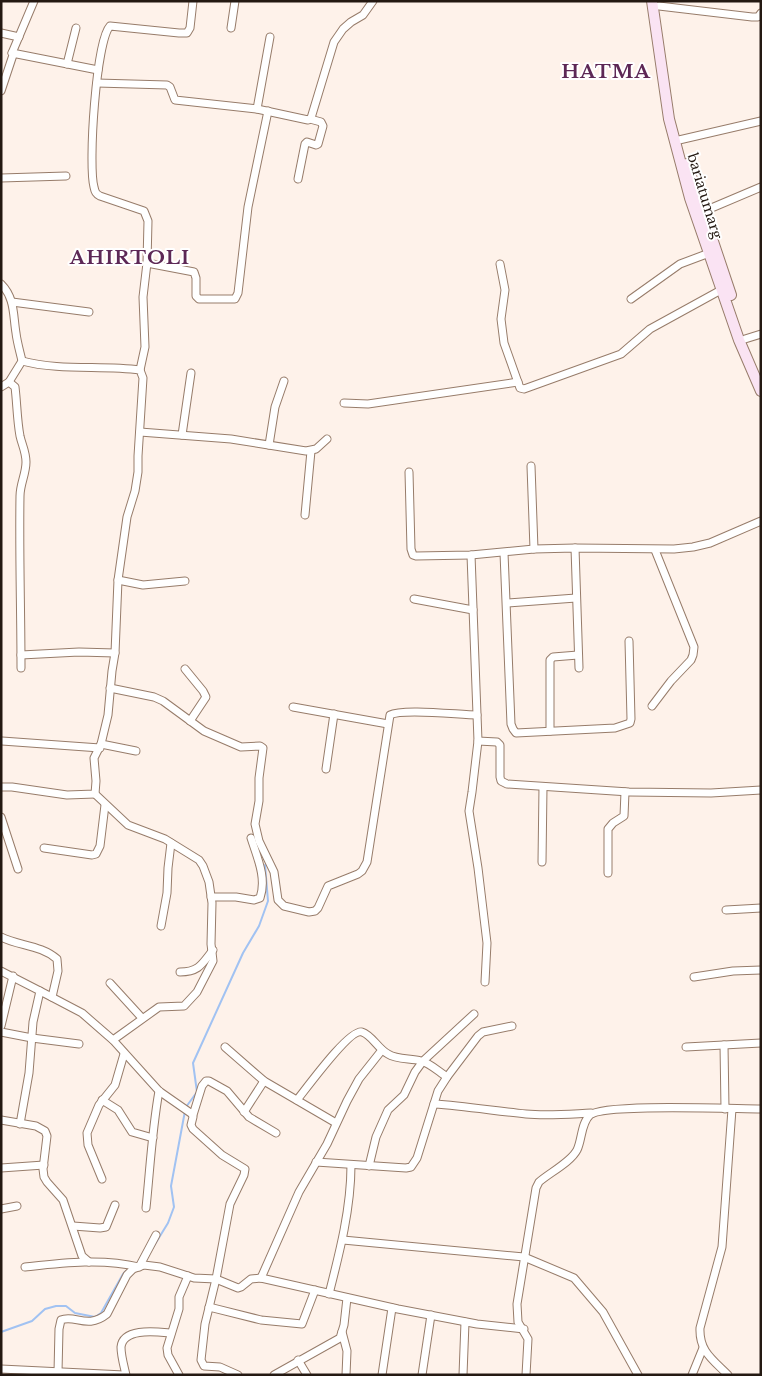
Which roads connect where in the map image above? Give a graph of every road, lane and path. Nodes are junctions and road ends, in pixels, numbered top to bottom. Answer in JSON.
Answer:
{"nodes":[{"id":1,"x":193,"y":1,"type":"edge"},
{"id":2,"x":235,"y":1,"type":"edge"},
{"id":3,"x":373,"y":1,"type":"edge"},
{"id":4,"x":657,"y":3,"type":"edge"},
{"id":5,"x":33,"y":4,"type":"edge"},
{"id":6,"x":761,"y":14,"type":"edge"},
{"id":7,"x":76,"y":28,"type":"dead end"},
{"id":8,"x":231,"y":28,"type":"dead end"},
{"id":9,"x":1,"y":33,"type":"edge"},
{"id":10,"x":19,"y":37,"type":"junction"},
{"id":11,"x":270,"y":37,"type":"dead end"},
{"id":12,"x":12,"y":53,"type":"junction"},
{"id":13,"x":67,"y":64,"type":"junction"},
{"id":14,"x":98,"y":70,"type":"junction"},
{"id":15,"x":97,"y":83,"type":"junction"},
{"id":16,"x":1,"y":92,"type":"edge"},
{"id":17,"x":257,"y":108,"type":"junction"},
{"id":18,"x":268,"y":111,"type":"junction"},
{"id":19,"x":310,"y":119,"type":"junction"},
{"id":20,"x":761,"y":121,"type":"edge"},
{"id":21,"x":679,"y":140,"type":"junction"},
{"id":22,"x":66,"y":176,"type":"dead end"},
{"id":23,"x":1,"y":178,"type":"edge"},
{"id":24,"x":298,"y":179,"type":"dead end"},
{"id":25,"x":761,"y":187,"type":"edge"},
{"id":26,"x":702,"y":212,"type":"junction"},
{"id":27,"x":712,"y":252,"type":"junction"},
{"id":28,"x":147,"y":263,"type":"junction"},
{"id":29,"x":500,"y":264,"type":"dead end"},
{"id":30,"x":1,"y":284,"type":"edge"},
{"id":31,"x":721,"y":290,"type":"junction"},
{"id":32,"x":631,"y":299,"type":"dead end"},
{"id":33,"x":12,"y":302,"type":"junction"},
{"id":34,"x":89,"y":312,"type":"dead end"},
{"id":35,"x":761,"y":334,"type":"edge"},
{"id":36,"x":745,"y":339,"type":"junction"},
{"id":37,"x":22,"y":361,"type":"junction"},
{"id":38,"x":140,"y":370,"type":"junction"},
{"id":39,"x":191,"y":373,"type":"dead end"},
{"id":40,"x":761,"y":376,"type":"edge"},
{"id":41,"x":284,"y":381,"type":"dead end"},
{"id":42,"x":9,"y":382,"type":"junction"},
{"id":43,"x":518,"y":382,"type":"junction"},
{"id":44,"x":1,"y":387,"type":"edge"},
{"id":45,"x":761,"y":391,"type":"edge"},
{"id":46,"x":344,"y":403,"type":"dead end"},
{"id":47,"x":140,"y":432,"type":"junction"},
{"id":48,"x":182,"y":435,"type":"junction"},
{"id":49,"x":327,"y":439,"type":"dead end"},
{"id":50,"x":269,"y":445,"type":"junction"},
{"id":51,"x":311,"y":451,"type":"junction"},
{"id":52,"x":531,"y":466,"type":"dead end"},
{"id":53,"x":409,"y":472,"type":"dead end"},
{"id":54,"x":306,"y":515,"type":"dead end"},
{"id":55,"x":761,"y":521,"type":"edge"},
{"id":56,"x":575,"y":548,"type":"junction"},
{"id":57,"x":534,"y":549,"type":"junction"},
{"id":58,"x":655,"y":550,"type":"junction"},
{"id":59,"x":504,"y":553,"type":"junction"},
{"id":60,"x":471,"y":555,"type":"junction"},
{"id":61,"x":118,"y":580,"type":"junction"},
{"id":62,"x":185,"y":581,"type":"dead end"},
{"id":63,"x":576,"y":598,"type":"junction"},
{"id":64,"x":414,"y":599,"type":"dead end"},
{"id":65,"x":507,"y":603,"type":"junction"},
{"id":66,"x":473,"y":610,"type":"junction"},
{"id":67,"x":629,"y":641,"type":"dead end"},
{"id":68,"x":115,"y":653,"type":"junction"},
{"id":69,"x":21,"y":655,"type":"junction"},
{"id":70,"x":578,"y":655,"type":"junction"},
{"id":71,"x":21,"y":668,"type":"dead end"},
{"id":72,"x":579,"y":668,"type":"dead end"},
{"id":73,"x":185,"y":669,"type":"dead end"},
{"id":74,"x":110,"y":688,"type":"junction"},
{"id":75,"x":652,"y":706,"type":"dead end"},
{"id":76,"x":293,"y":707,"type":"dead end"},
{"id":77,"x":334,"y":714,"type":"junction"},
{"id":78,"x":477,"y":715,"type":"junction"},
{"id":79,"x":190,"y":721,"type":"junction"},
{"id":80,"x":388,"y":724,"type":"junction"},
{"id":81,"x":550,"y":731,"type":"junction"},
{"id":82,"x":478,"y":741,"type":"junction"},
{"id":83,"x":2,"y":742,"type":"dead end"},
{"id":84,"x":101,"y":746,"type":"junction"},
{"id":85,"x":136,"y":751,"type":"dead end"},
{"id":86,"x":326,"y":769,"type":"dead end"},
{"id":87,"x":1,"y":787,"type":"edge"},
{"id":88,"x":543,"y":787,"type":"junction"},
{"id":89,"x":761,"y":790,"type":"edge"},
{"id":90,"x":626,"y":792,"type":"junction"},
{"id":91,"x":95,"y":794,"type":"junction"},
{"id":92,"x":106,"y":805,"type":"junction"},
{"id":93,"x":1,"y":817,"type":"edge"},
{"id":94,"x":251,"y":838,"type":"dead end"},
{"id":95,"x":172,"y":843,"type":"junction"},
{"id":96,"x":44,"y":848,"type":"dead end"},
{"id":97,"x":542,"y":862,"type":"dead end"},
{"id":98,"x":18,"y":869,"type":"dead end"},
{"id":99,"x":608,"y":873,"type":"dead end"},
{"id":100,"x":211,"y":897,"type":"junction"},
{"id":101,"x":761,"y":908,"type":"edge"},
{"id":102,"x":726,"y":910,"type":"dead end"},
{"id":103,"x":162,"y":926,"type":"dead end"},
{"id":104,"x":1,"y":937,"type":"edge"},
{"id":105,"x":212,"y":950,"type":"junction"},
{"id":106,"x":761,"y":970,"type":"edge"},
{"id":107,"x":1,"y":971,"type":"edge"},
{"id":108,"x":180,"y":972,"type":"dead end"},
{"id":109,"x":13,"y":976,"type":"junction"},
{"id":110,"x":694,"y":977,"type":"dead end"},
{"id":111,"x":485,"y":982,"type":"dead end"},
{"id":112,"x":110,"y":983,"type":"dead end"},
{"id":113,"x":40,"y":991,"type":"junction"},
{"id":114,"x":52,"y":997,"type":"junction"},
{"id":115,"x":474,"y":1014,"type":"dead end"},
{"id":116,"x":142,"y":1018,"type":"junction"},
{"id":117,"x":1,"y":1026,"type":"edge"},
{"id":118,"x":512,"y":1026,"type":"dead end"},
{"id":119,"x":1,"y":1032,"type":"edge"},
{"id":120,"x":32,"y":1038,"type":"junction"},
{"id":121,"x":113,"y":1040,"type":"junction"},
{"id":122,"x":761,"y":1043,"type":"edge"},
{"id":123,"x":79,"y":1044,"type":"dead end"},
{"id":124,"x":724,"y":1045,"type":"junction"},
{"id":125,"x":686,"y":1047,"type":"dead end"},
{"id":126,"x":226,"y":1048,"type":"dead end"},
{"id":127,"x":382,"y":1050,"type":"junction"},
{"id":128,"x":124,"y":1054,"type":"junction"},
{"id":129,"x":424,"y":1061,"type":"junction"},
{"id":130,"x":447,"y":1077,"type":"junction"},
{"id":131,"x":264,"y":1081,"type":"junction"},
{"id":132,"x":159,"y":1091,"type":"junction"},
{"id":133,"x":102,"y":1100,"type":"junction"},
{"id":134,"x":297,"y":1100,"type":"junction"},
{"id":135,"x":434,"y":1104,"type":"junction"},
{"id":136,"x":729,"y":1109,"type":"junction"},
{"id":137,"x":761,"y":1109,"type":"edge"},
{"id":138,"x":244,"y":1112,"type":"junction"},
{"id":139,"x":591,"y":1113,"type":"junction"},
{"id":140,"x":192,"y":1114,"type":"junction"},
{"id":141,"x":1,"y":1120,"type":"edge"},
{"id":142,"x":336,"y":1123,"type":"junction"},
{"id":143,"x":20,"y":1124,"type":"junction"},
{"id":144,"x":276,"y":1133,"type":"dead end"},
{"id":145,"x":153,"y":1138,"type":"junction"},
{"id":146,"x":316,"y":1162,"type":"junction"},
{"id":147,"x":351,"y":1164,"type":"junction"},
{"id":148,"x":44,"y":1165,"type":"junction"},
{"id":149,"x":369,"y":1166,"type":"junction"},
{"id":150,"x":1,"y":1168,"type":"edge"},
{"id":151,"x":102,"y":1179,"type":"dead end"},
{"id":152,"x":115,"y":1205,"type":"dead end"},
{"id":153,"x":17,"y":1206,"type":"dead end"},
{"id":154,"x":146,"y":1208,"type":"dead end"},
{"id":155,"x":1,"y":1209,"type":"edge"},
{"id":156,"x":74,"y":1226,"type":"junction"},
{"id":157,"x":156,"y":1236,"type":"dead end"},
{"id":158,"x":343,"y":1240,"type":"junction"},
{"id":159,"x":524,"y":1257,"type":"junction"},
{"id":160,"x":89,"y":1262,"type":"junction"},
{"id":161,"x":25,"y":1267,"type":"dead end"},
{"id":162,"x":139,"y":1267,"type":"junction"},
{"id":163,"x":188,"y":1276,"type":"junction"},
{"id":164,"x":261,"y":1278,"type":"junction"},
{"id":165,"x":216,"y":1279,"type":"junction"},
{"id":166,"x":315,"y":1290,"type":"junction"},
{"id":167,"x":329,"y":1294,"type":"junction"},
{"id":168,"x":348,"y":1298,"type":"junction"},
{"id":169,"x":209,"y":1307,"type":"junction"},
{"id":170,"x":392,"y":1308,"type":"junction"},
{"id":171,"x":431,"y":1315,"type":"junction"},
{"id":172,"x":466,"y":1322,"type":"junction"},
{"id":173,"x":524,"y":1330,"type":"junction"},
{"id":174,"x":342,"y":1332,"type":"junction"},
{"id":175,"x":171,"y":1333,"type":"junction"},
{"id":176,"x":703,"y":1348,"type":"junction"},
{"id":177,"x":298,"y":1360,"type":"junction"},
{"id":178,"x":1,"y":1369,"type":"edge"},
{"id":179,"x":58,"y":1372,"type":"junction"},
{"id":180,"x":24,"y":1373,"type":"edge"},
{"id":181,"x":84,"y":1374,"type":"edge"},
{"id":182,"x":125,"y":1375,"type":"edge"},
{"id":183,"x":179,"y":1375,"type":"edge"},
{"id":184,"x":238,"y":1375,"type":"edge"},
{"id":185,"x":274,"y":1375,"type":"edge"},
{"id":186,"x":307,"y":1375,"type":"edge"},
{"id":187,"x":346,"y":1375,"type":"edge"},
{"id":188,"x":382,"y":1375,"type":"edge"},
{"id":189,"x":422,"y":1375,"type":"edge"},
{"id":190,"x":463,"y":1375,"type":"edge"},
{"id":191,"x":526,"y":1375,"type":"edge"},
{"id":192,"x":638,"y":1375,"type":"edge"},
{"id":193,"x":692,"y":1375,"type":"edge"},
{"id":194,"x":728,"y":1375,"type":"edge"}],
"edges":[{"from":1,"to":14,"type":"street"},
{"from":2,"to":8,"type":"street"},
{"from":3,"to":19,"type":"street"},
{"from":4,"to":6,"type":"street"},
{"from":4,"to":21,"type":"main road","name":"bariatumarg"},
{"from":4,"to":27,"type":"main road","name":"bariatumarg"},
{"from":5,"to":10,"type":"street"},
{"from":7,"to":13,"type":"street"},
{"from":9,"to":10,"type":"street"},
{"from":10,"to":12,"type":"street"},
{"from":11,"to":17,"type":"street"},
{"from":12,"to":13,"type":"street"},
{"from":12,"to":16,"type":"street"},
{"from":13,"to":14,"type":"street"},
{"from":14,"to":15,"type":"street"},
{"from":15,"to":17,"type":"street"},
{"from":15,"to":28,"type":"street"},
{"from":17,"to":18,"type":"street"},
{"from":18,"to":19,"type":"street"},
{"from":18,"to":28,"type":"street"},
{"from":19,"to":24,"type":"street"},
{"from":20,"to":21,"type":"street"},
{"from":21,"to":26,"type":"main road","name":"bariatumarg"},
{"from":22,"to":23,"type":"street"},
{"from":25,"to":26,"type":"street"},
{"from":26,"to":27,"type":"main road","name":"bariatumarg"},
{"from":27,"to":31,"type":"main road","name":"bariatumarg"},
{"from":27,"to":32,"type":"street"},
{"from":27,"to":36,"type":"main road","name":"bariatumarg"},
{"from":28,"to":38,"type":"street"},
{"from":29,"to":43,"type":"street"},
{"from":30,"to":33,"type":"street"},
{"from":31,"to":43,"type":"street"},
{"from":31,"to":45,"type":"main road","name":"bariatumarg"},
{"from":33,"to":34,"type":"street"},
{"from":33,"to":37,"type":"street"},
{"from":35,"to":36,"type":"street"},
{"from":36,"to":40,"type":"main road","name":"bariatumarg"},
{"from":37,"to":38,"type":"street"},
{"from":37,"to":42,"type":"street"},
{"from":38,"to":47,"type":"street"},
{"from":39,"to":48,"type":"street"},
{"from":41,"to":50,"type":"street"},
{"from":42,"to":44,"type":"street"},
{"from":42,"to":69,"type":"street"},
{"from":43,"to":46,"type":"street"},
{"from":47,"to":48,"type":"street"},
{"from":47,"to":61,"type":"street"},
{"from":48,"to":50,"type":"street"},
{"from":49,"to":51,"type":"street"},
{"from":50,"to":51,"type":"street"},
{"from":51,"to":54,"type":"street"},
{"from":52,"to":57,"type":"street"},
{"from":53,"to":60,"type":"street"},
{"from":55,"to":58,"type":"street"},
{"from":56,"to":57,"type":"street"},
{"from":56,"to":58,"type":"street"},
{"from":56,"to":63,"type":"street"},
{"from":57,"to":59,"type":"street"},
{"from":58,"to":75,"type":"street"},
{"from":59,"to":60,"type":"street"},
{"from":59,"to":65,"type":"street"},
{"from":60,"to":66,"type":"street"},
{"from":61,"to":62,"type":"street"},
{"from":61,"to":68,"type":"street"},
{"from":63,"to":65,"type":"street"},
{"from":63,"to":70,"type":"street"},
{"from":64,"to":66,"type":"street"},
{"from":65,"to":81,"type":"street"},
{"from":66,"to":78,"type":"street"},
{"from":67,"to":81,"type":"street"},
{"from":68,"to":69,"type":"street"},
{"from":68,"to":74,"type":"street"},
{"from":69,"to":71,"type":"street"},
{"from":70,"to":72,"type":"street"},
{"from":70,"to":81,"type":"street"},
{"from":73,"to":79,"type":"street"},
{"from":74,"to":79,"type":"street"},
{"from":74,"to":84,"type":"street"},
{"from":76,"to":77,"type":"street"},
{"from":77,"to":80,"type":"street"},
{"from":77,"to":86,"type":"street"},
{"from":78,"to":80,"type":"street"},
{"from":78,"to":82,"type":"street"},
{"from":79,"to":80,"type":"street"},
{"from":82,"to":88,"type":"street"},
{"from":82,"to":111,"type":"street"},
{"from":83,"to":84,"type":"street"},
{"from":84,"to":85,"type":"street"},
{"from":84,"to":91,"type":"street"},
{"from":87,"to":91,"type":"street"},
{"from":88,"to":90,"type":"street"},
{"from":88,"to":97,"type":"street"},
{"from":89,"to":90,"type":"street"},
{"from":90,"to":99,"type":"street"},
{"from":91,"to":92,"type":"street"},
{"from":92,"to":95,"type":"street"},
{"from":92,"to":96,"type":"street"},
{"from":93,"to":98,"type":"street"},
{"from":94,"to":100,"type":"street"},
{"from":95,"to":100,"type":"street"},
{"from":95,"to":103,"type":"street"},
{"from":100,"to":105,"type":"street"},
{"from":101,"to":102,"type":"street"},
{"from":104,"to":114,"type":"street"},
{"from":105,"to":108,"type":"street"},
{"from":105,"to":116,"type":"street"},
{"from":106,"to":110,"type":"street"},
{"from":107,"to":109,"type":"street"},
{"from":109,"to":113,"type":"street"},
{"from":109,"to":117,"type":"street"},
{"from":112,"to":116,"type":"street"},
{"from":113,"to":114,"type":"street"},
{"from":113,"to":120,"type":"street"},
{"from":114,"to":121,"type":"street"},
{"from":115,"to":129,"type":"street"},
{"from":116,"to":121,"type":"street"},
{"from":118,"to":130,"type":"street"},
{"from":119,"to":120,"type":"street"},
{"from":120,"to":123,"type":"street"},
{"from":120,"to":143,"type":"street"},
{"from":121,"to":128,"type":"street"},
{"from":122,"to":124,"type":"street"},
{"from":124,"to":125,"type":"street"},
{"from":124,"to":136,"type":"street"},
{"from":126,"to":131,"type":"street"},
{"from":127,"to":129,"type":"street"},
{"from":127,"to":134,"type":"street"},
{"from":127,"to":142,"type":"street"},
{"from":128,"to":132,"type":"street"},
{"from":128,"to":133,"type":"street"},
{"from":129,"to":130,"type":"street"},
{"from":129,"to":149,"type":"street"},
{"from":130,"to":135,"type":"street"},
{"from":131,"to":134,"type":"street"},
{"from":131,"to":138,"type":"street"},
{"from":132,"to":140,"type":"street"},
{"from":132,"to":145,"type":"street"},
{"from":133,"to":145,"type":"street"},
{"from":133,"to":151,"type":"street"},
{"from":134,"to":142,"type":"street"},
{"from":135,"to":139,"type":"street"},
{"from":135,"to":149,"type":"street"},
{"from":136,"to":137,"type":"street"},
{"from":136,"to":139,"type":"street"},
{"from":136,"to":176,"type":"street"},
{"from":138,"to":140,"type":"street"},
{"from":138,"to":144,"type":"street"},
{"from":139,"to":159,"type":"street"},
{"from":140,"to":165,"type":"street"},
{"from":141,"to":143,"type":"street"},
{"from":142,"to":146,"type":"street"},
{"from":143,"to":148,"type":"street"},
{"from":145,"to":154,"type":"street"},
{"from":146,"to":147,"type":"street"},
{"from":146,"to":164,"type":"street"},
{"from":147,"to":149,"type":"street"},
{"from":147,"to":158,"type":"street"},
{"from":148,"to":150,"type":"street"},
{"from":148,"to":156,"type":"street"},
{"from":152,"to":156,"type":"street"},
{"from":153,"to":155,"type":"street"},
{"from":156,"to":160,"type":"street"},
{"from":157,"to":162,"type":"street"},
{"from":158,"to":159,"type":"street"},
{"from":158,"to":167,"type":"street"},
{"from":159,"to":173,"type":"street"},
{"from":159,"to":192,"type":"street"},
{"from":160,"to":161,"type":"street"},
{"from":160,"to":162,"type":"street"},
{"from":162,"to":163,"type":"street"},
{"from":162,"to":179,"type":"street"},
{"from":163,"to":165,"type":"street"},
{"from":163,"to":175,"type":"street"},
{"from":164,"to":165,"type":"street"},
{"from":164,"to":166,"type":"street"},
{"from":165,"to":169,"type":"street"},
{"from":166,"to":167,"type":"street"},
{"from":166,"to":169,"type":"street"},
{"from":167,"to":168,"type":"street"},
{"from":168,"to":170,"type":"street"},
{"from":168,"to":174,"type":"street"},
{"from":169,"to":184,"type":"street"},
{"from":170,"to":171,"type":"street"},
{"from":170,"to":188,"type":"street"},
{"from":171,"to":172,"type":"street"},
{"from":171,"to":189,"type":"street"},
{"from":172,"to":173,"type":"street"},
{"from":172,"to":190,"type":"street"},
{"from":173,"to":191,"type":"street"},
{"from":174,"to":177,"type":"street"},
{"from":174,"to":187,"type":"street"},
{"from":175,"to":182,"type":"street"},
{"from":175,"to":183,"type":"street"},
{"from":176,"to":193,"type":"street"},
{"from":176,"to":194,"type":"street"},
{"from":177,"to":185,"type":"street"},
{"from":177,"to":186,"type":"street"},
{"from":178,"to":180,"type":"street"},
{"from":179,"to":180,"type":"street"},
{"from":179,"to":181,"type":"street"},
{"from":181,"to":182,"type":"street"}]}
